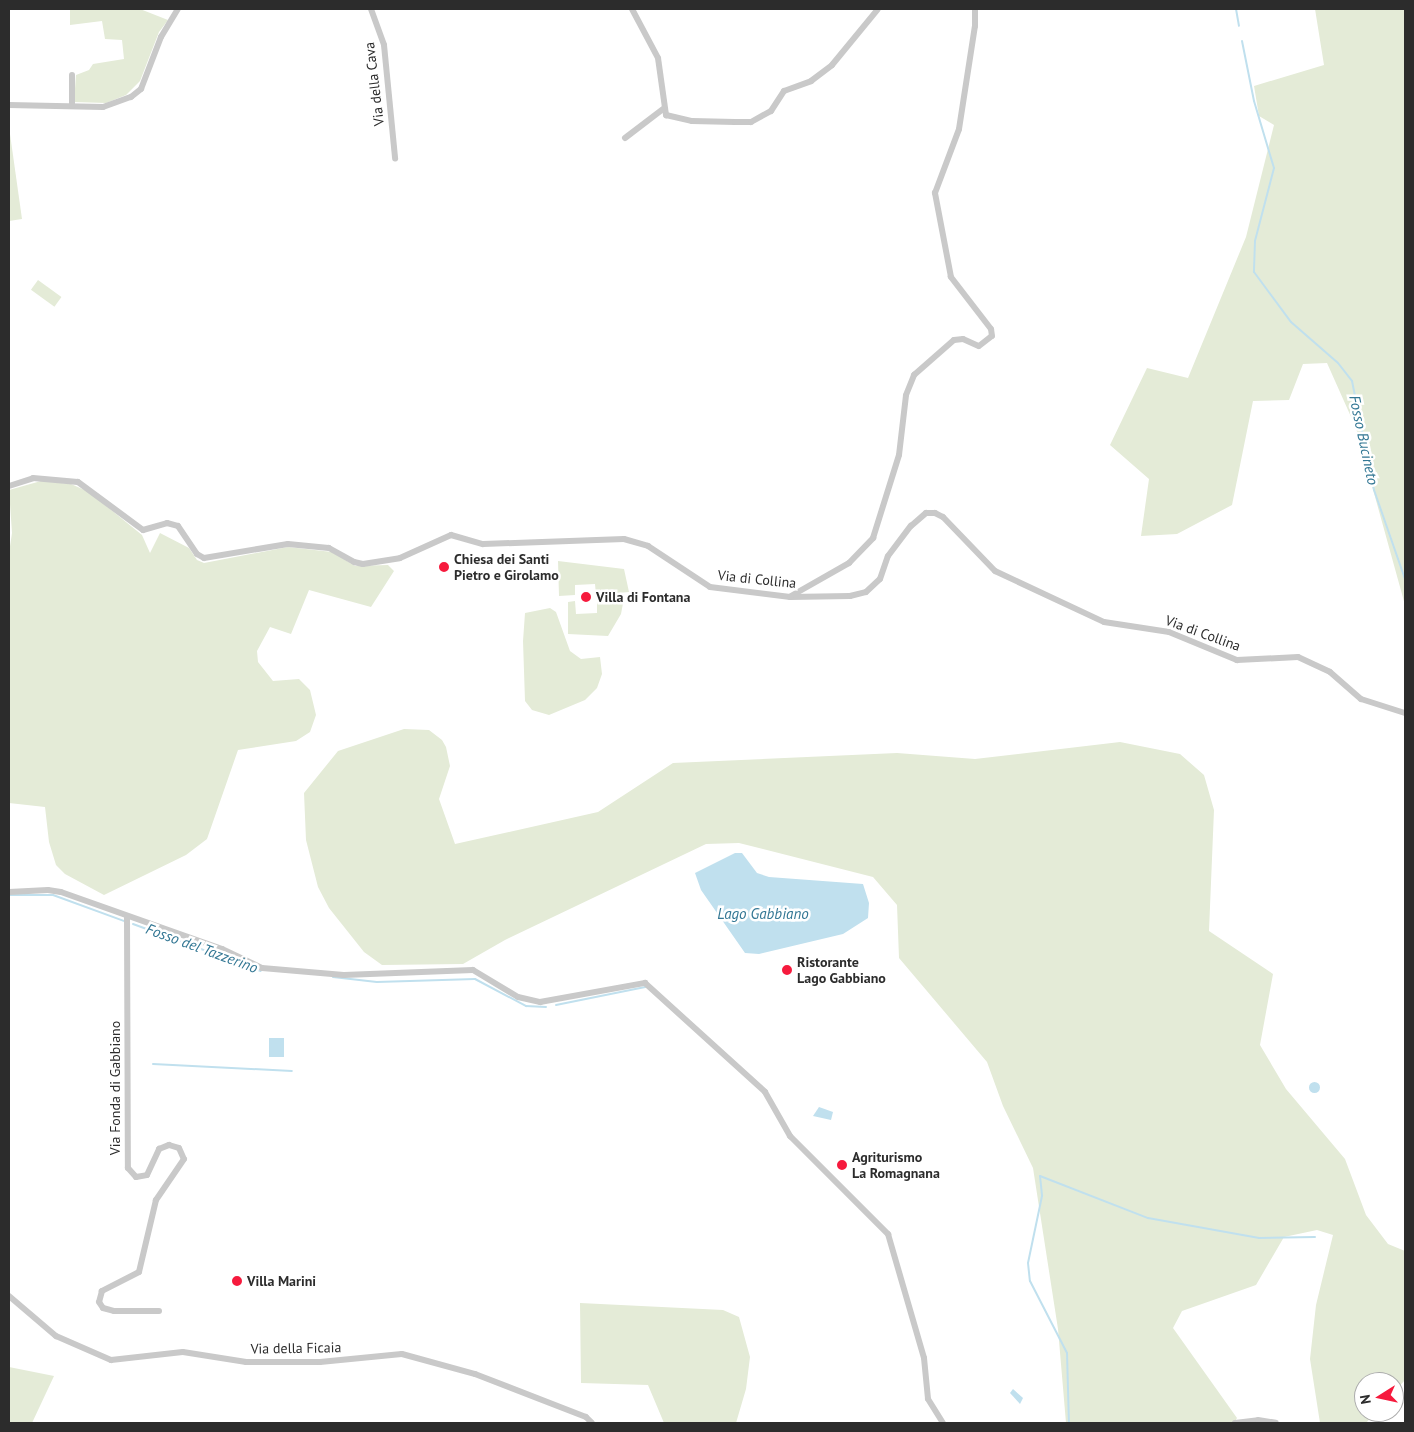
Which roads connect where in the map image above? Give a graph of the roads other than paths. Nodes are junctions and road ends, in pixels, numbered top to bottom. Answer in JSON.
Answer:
{"nodes":[{"id":1,"x":178,"y":9,"type":"edge"},
{"id":2,"x":371,"y":9,"type":"edge"},
{"id":3,"x":632,"y":9,"type":"edge"},
{"id":4,"x":878,"y":9,"type":"edge"},
{"id":5,"x":975,"y":9,"type":"edge"},
{"id":6,"x":72,"y":75,"type":"dead end"},
{"id":7,"x":9,"y":105,"type":"edge"},
{"id":8,"x":72,"y":106,"type":"junction"},
{"id":9,"x":664,"y":109,"type":"junction"},
{"id":10,"x":625,"y":138,"type":"dead end"},
{"id":11,"x":395,"y":158,"type":"dead end"},
{"id":12,"x":9,"y":486,"type":"edge"},
{"id":13,"x":790,"y":597,"type":"junction"},
{"id":14,"x":1405,"y":713,"type":"edge"},
{"id":15,"x":9,"y":892,"type":"edge"},
{"id":16,"x":127,"y":918,"type":"junction"},
{"id":17,"x":9,"y":1296,"type":"edge"},
{"id":18,"x":159,"y":1311,"type":"dead end"},
{"id":19,"x":592,"y":1423,"type":"edge"},
{"id":20,"x":942,"y":1423,"type":"edge"},
{"id":21,"x":1235,"y":1423,"type":"edge"},
{"id":22,"x":1276,"y":1423,"type":"edge"}],
"edges":[{"from":1,"to":8,"type":"street"},
{"from":2,"to":11,"type":"street","name":"Via della Cava"},
{"from":3,"to":9,"type":"street"},
{"from":4,"to":9,"type":"street"},
{"from":5,"to":13,"type":"street"},
{"from":6,"to":8,"type":"street"},
{"from":7,"to":8,"type":"street"},
{"from":9,"to":10,"type":"street"},
{"from":12,"to":13,"type":"street","name":"Via di Collina"},
{"from":13,"to":14,"type":"street","name":"Via di Collina"},
{"from":15,"to":16,"type":"street"},
{"from":16,"to":18,"type":"street","name":"Via Fonda di Gabbiano"},
{"from":16,"to":20,"type":"street"},
{"from":17,"to":19,"type":"street","name":"Via della Ficaia"},
{"from":21,"to":22,"type":"street"}]}
